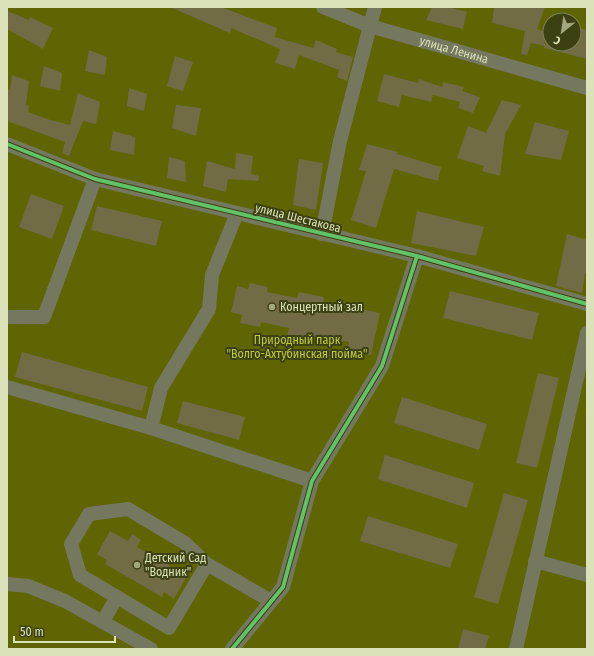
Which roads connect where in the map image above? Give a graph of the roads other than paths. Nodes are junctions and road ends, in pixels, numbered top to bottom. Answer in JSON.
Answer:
{"nodes":[{"id":1,"x":323,"y":7,"type":"edge"},
{"id":2,"x":375,"y":7,"type":"edge"},
{"id":3,"x":370,"y":26,"type":"junction"},
{"id":4,"x":587,"y":88,"type":"edge"},
{"id":5,"x":7,"y":144,"type":"edge"},
{"id":6,"x":95,"y":179,"type":"junction"},
{"id":7,"x":237,"y":213,"type":"junction"},
{"id":8,"x":322,"y":234,"type":"junction"},
{"id":9,"x":417,"y":256,"type":"junction"},
{"id":10,"x":587,"y":304,"type":"edge"},
{"id":11,"x":7,"y":317,"type":"edge"},
{"id":12,"x":587,"y":333,"type":"edge"},
{"id":13,"x":7,"y":387,"type":"edge"},
{"id":14,"x":152,"y":428,"type":"junction"},
{"id":15,"x":312,"y":481,"type":"junction"},
{"id":16,"x":535,"y":561,"type":"junction"},
{"id":17,"x":207,"y":564,"type":"junction"},
{"id":18,"x":587,"y":575,"type":"edge"},
{"id":19,"x":7,"y":584,"type":"edge"},
{"id":20,"x":117,"y":597,"type":"junction"},
{"id":21,"x":271,"y":601,"type":"junction"},
{"id":22,"x":103,"y":621,"type":"junction"},
{"id":23,"x":151,"y":649,"type":"edge"},
{"id":24,"x":232,"y":649,"type":"edge"},
{"id":25,"x":516,"y":649,"type":"edge"}],
"edges":[{"from":1,"to":3,"type":"street","name":"улица Ленина"},
{"from":2,"to":3,"type":"street"},
{"from":3,"to":4,"type":"street","name":"улица Ленина"},
{"from":3,"to":8,"type":"street"},
{"from":5,"to":6,"type":"street","name":"улица Шестакова"},
{"from":6,"to":7,"type":"street","name":"улица Шестакова"},
{"from":6,"to":11,"type":"street"},
{"from":7,"to":8,"type":"street","name":"улица Шестакова"},
{"from":7,"to":14,"type":"street"},
{"from":8,"to":9,"type":"street","name":"улица Шестакова"},
{"from":9,"to":10,"type":"street","name":"улица Шестакова"},
{"from":9,"to":15,"type":"street"},
{"from":12,"to":16,"type":"street"},
{"from":13,"to":14,"type":"street"},
{"from":14,"to":15,"type":"street"},
{"from":15,"to":21,"type":"street"},
{"from":16,"to":18,"type":"street"},
{"from":16,"to":25,"type":"street"},
{"from":17,"to":20,"type":"street"},
{"from":17,"to":20,"type":"street"},
{"from":17,"to":21,"type":"street"},
{"from":19,"to":22,"type":"street"},
{"from":20,"to":22,"type":"street"},
{"from":21,"to":24,"type":"street"},
{"from":22,"to":23,"type":"street"}]}
